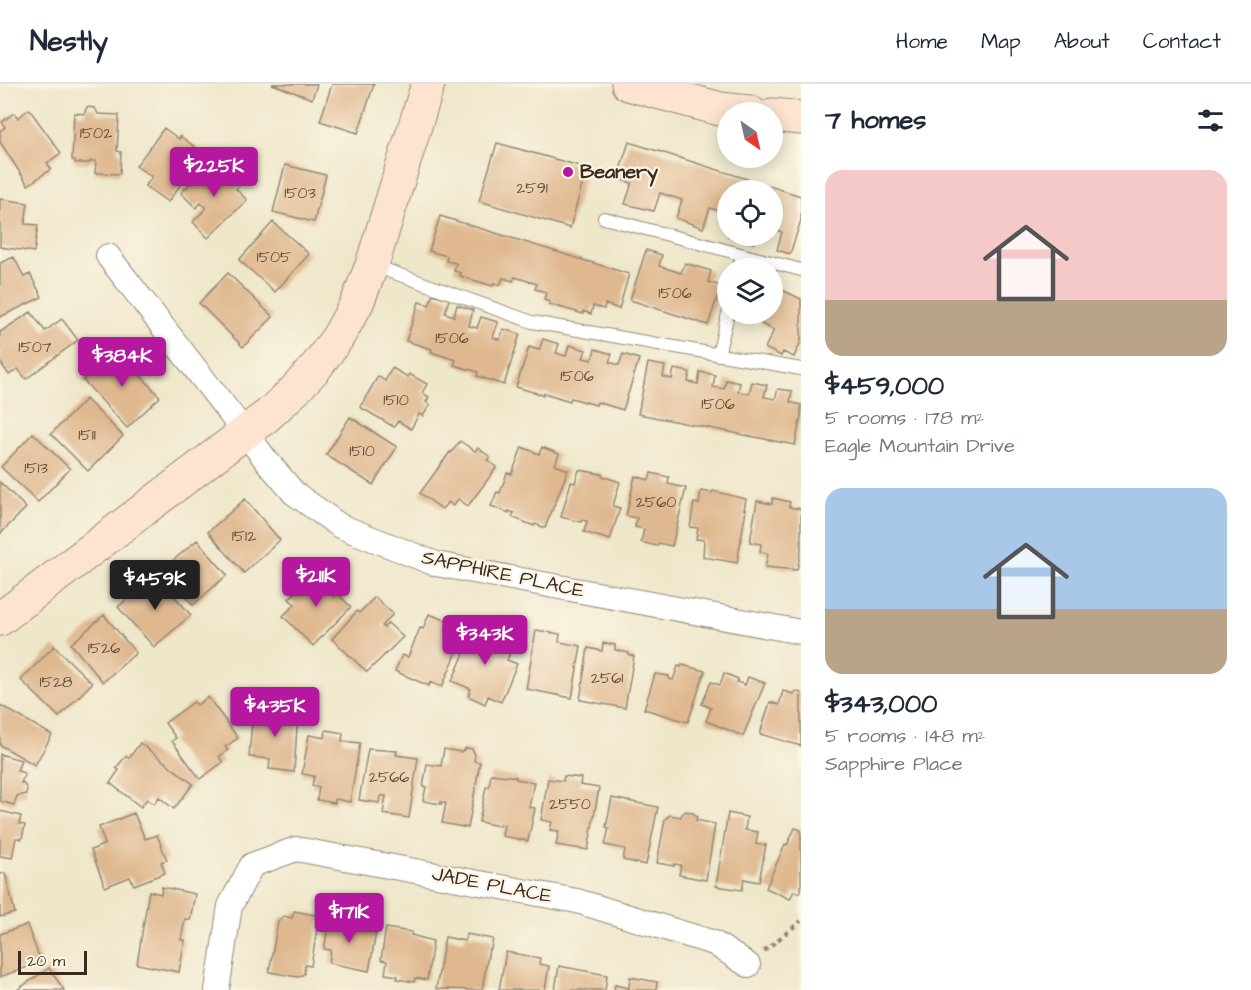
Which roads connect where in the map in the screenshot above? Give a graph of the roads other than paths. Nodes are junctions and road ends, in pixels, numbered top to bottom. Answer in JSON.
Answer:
{"nodes":[{"id":1,"x":428,"y":84,"type":"edge"},
{"id":2,"x":630,"y":84,"type":"edge"},
{"id":3,"x":717,"y":108,"type":"edge"},
{"id":4,"x":783,"y":116,"type":"edge"},
{"id":5,"x":801,"y":118,"type":"edge"},
{"id":6,"x":604,"y":218,"type":"dead end"},
{"id":7,"x":742,"y":255,"type":"junction"},
{"id":8,"x":108,"y":256,"type":"dead end"},
{"id":9,"x":741,"y":258,"type":"edge"},
{"id":10,"x":372,"y":265,"type":"junction"},
{"id":11,"x":801,"y":270,"type":"edge"},
{"id":12,"x":726,"y":324,"type":"edge"},
{"id":13,"x":718,"y":355,"type":"junction"},
{"id":14,"x":801,"y":369,"type":"edge"},
{"id":15,"x":244,"y":433,"type":"junction"},
{"id":16,"x":0,"y":619,"type":"edge"},
{"id":17,"x":801,"y":632,"type":"edge"},
{"id":18,"x":748,"y":965,"type":"road end"},
{"id":19,"x":217,"y":990,"type":"edge"}],
"edges":[{"from":1,"to":10,"type":"street"},
{"from":2,"to":3,"type":"street"},
{"from":4,"to":5,"type":"street"},
{"from":6,"to":7,"type":"lane"},
{"from":7,"to":9,"type":"lane"},
{"from":7,"to":11,"type":"lane"},
{"from":8,"to":15,"type":"street","name":"SAPPHIRE PLACE"},
{"from":10,"to":13,"type":"lane"},
{"from":10,"to":15,"type":"street"},
{"from":12,"to":13,"type":"lane"},
{"from":13,"to":14,"type":"lane"},
{"from":15,"to":16,"type":"street"},
{"from":15,"to":17,"type":"street","name":"SAPPHIRE PLACE"},
{"from":18,"to":19,"type":"street","name":"JADE PLACE"}]}
